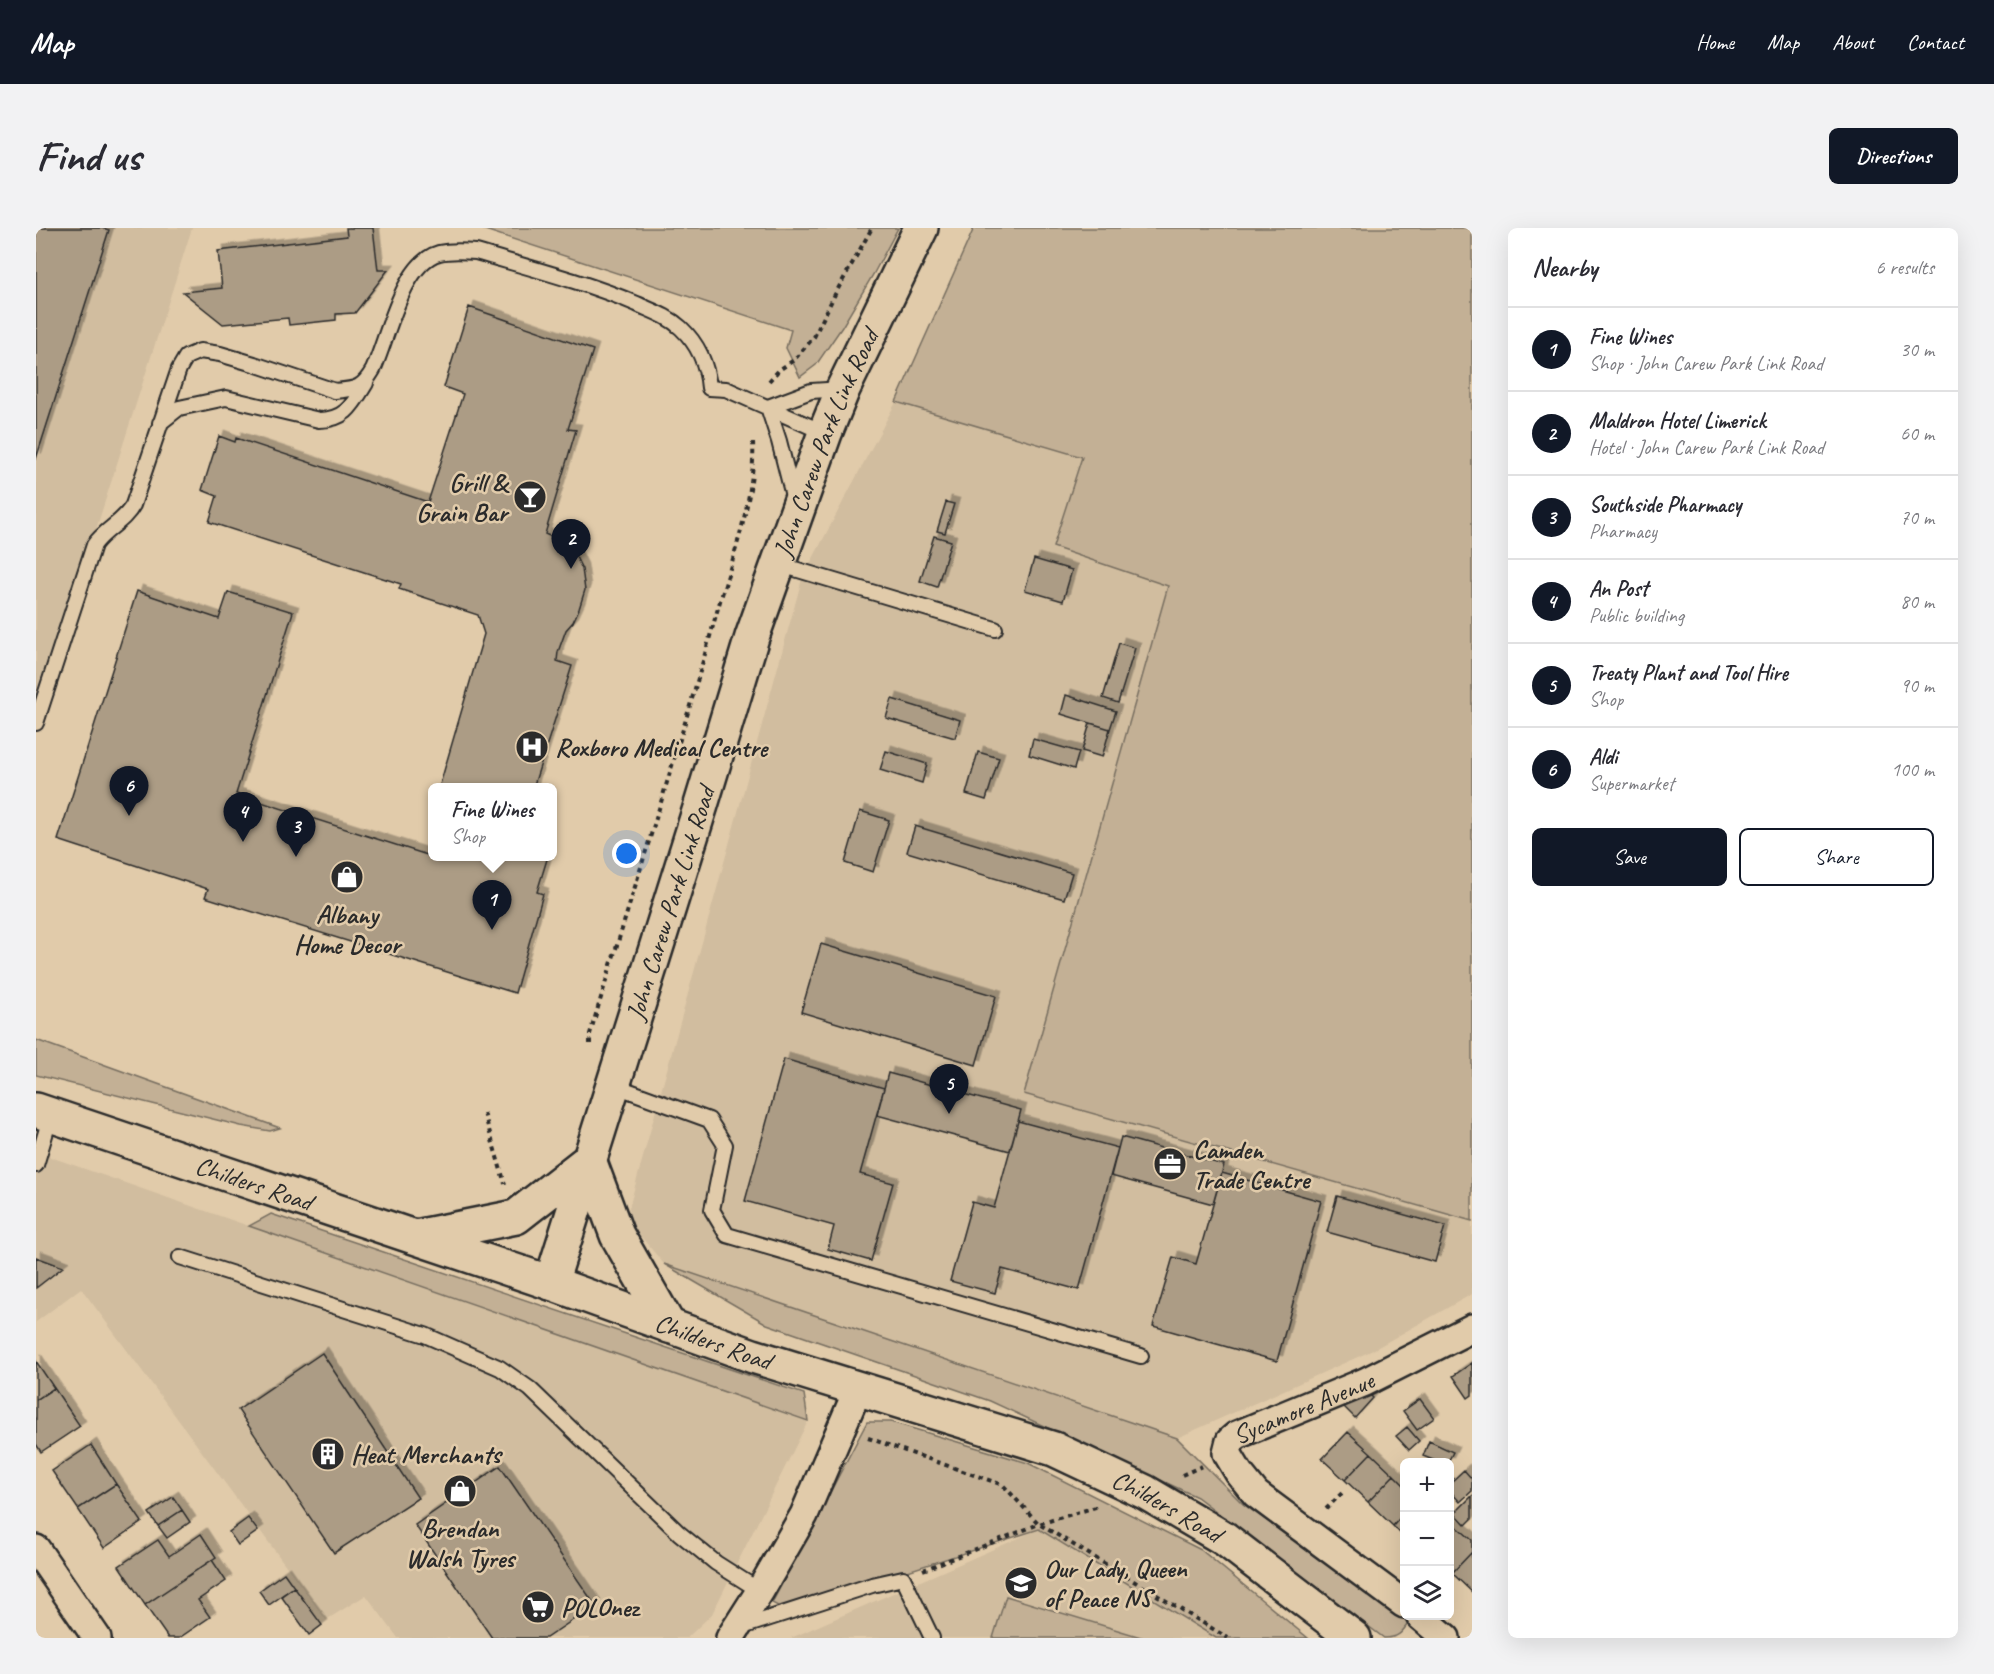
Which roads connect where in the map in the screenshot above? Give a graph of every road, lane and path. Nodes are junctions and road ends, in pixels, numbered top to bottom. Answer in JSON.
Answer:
{"nodes":[{"id":1,"x":872,"y":228,"type":"edge"},
{"id":2,"x":921,"y":228,"type":"edge"},
{"id":3,"x":366,"y":383,"type":"junction"},
{"id":4,"x":843,"y":389,"type":"junction"},
{"id":5,"x":763,"y":405,"type":"junction"},
{"id":6,"x":160,"y":423,"type":"junction"},
{"id":7,"x":825,"y":433,"type":"junction"},
{"id":8,"x":797,"y":511,"type":"junction"},
{"id":9,"x":778,"y":564,"type":"junction"},
{"id":10,"x":995,"y":629,"type":"dead end"},
{"id":11,"x":36,"y":723,"type":"edge"},
{"id":12,"x":613,"y":1085,"type":"junction"},
{"id":13,"x":44,"y":1112,"type":"edge"},
{"id":14,"x":589,"y":1160,"type":"junction"},
{"id":15,"x":36,"y":1165,"type":"edge"},
{"id":16,"x":416,"y":1237,"type":"junction"},
{"id":17,"x":180,"y":1257,"type":"dead end"},
{"id":18,"x":550,"y":1283,"type":"junction"},
{"id":19,"x":669,"y":1326,"type":"junction"},
{"id":20,"x":1472,"y":1328,"type":"edge"},
{"id":21,"x":1141,"y":1356,"type":"dead end"},
{"id":22,"x":858,"y":1389,"type":"junction"},
{"id":23,"x":842,"y":1429,"type":"junction"},
{"id":24,"x":1227,"y":1453,"type":"junction"},
{"id":25,"x":1145,"y":1492,"type":"junction"},
{"id":26,"x":1039,"y":1524,"type":"junction"},
{"id":27,"x":36,"y":1549,"type":"edge"},
{"id":28,"x":903,"y":1578,"type":"junction"},
{"id":29,"x":760,"y":1591,"type":"junction"},
{"id":30,"x":1400,"y":1601,"type":"edge"},
{"id":31,"x":734,"y":1633,"type":"edge"},
{"id":32,"x":98,"y":1638,"type":"edge"},
{"id":33,"x":932,"y":1638,"type":"edge"},
{"id":34,"x":1228,"y":1638,"type":"edge"},
{"id":35,"x":1354,"y":1638,"type":"edge"}],
"edges":[{"from":1,"to":5,"type":"path"},
{"from":2,"to":4,"type":"main road","name":"John Carew Park Link Road"},
{"from":3,"to":5,"type":"lane"},
{"from":3,"to":6,"type":"lane"},
{"from":3,"to":6,"type":"lane"},
{"from":4,"to":5,"type":"lane"},
{"from":4,"to":7,"type":"main road","name":"John Carew Park Link Road"},
{"from":5,"to":7,"type":"lane"},
{"from":5,"to":8,"type":"lane"},
{"from":5,"to":12,"type":"path"},
{"from":6,"to":11,"type":"lane"},
{"from":7,"to":8,"type":"main road","name":"John Carew Park Link Road"},
{"from":8,"to":9,"type":"main road","name":"John Carew Park Link Road"},
{"from":9,"to":10,"type":"lane"},
{"from":9,"to":12,"type":"main road","name":"John Carew Park Link Road"},
{"from":12,"to":14,"type":"main road","name":"John Carew Park Link Road"},
{"from":12,"to":21,"type":"lane"},
{"from":13,"to":15,"type":"lane"},
{"from":13,"to":16,"type":"main road","name":"Childers Road"},
{"from":14,"to":16,"type":"main road"},
{"from":14,"to":18,"type":"main road","name":"John Carew Park Link Road"},
{"from":14,"to":19,"type":"main road"},
{"from":16,"to":18,"type":"main road","name":"Childers Road"},
{"from":17,"to":29,"type":"lane"},
{"from":18,"to":19,"type":"main road","name":"Childers Road"},
{"from":19,"to":22,"type":"main road","name":"Childers Road"},
{"from":20,"to":24,"type":"street","name":"Sycamore Avenue"},
{"from":22,"to":23,"type":"street"},
{"from":22,"to":25,"type":"main road","name":"Childers Road"},
{"from":23,"to":26,"type":"path"},
{"from":23,"to":29,"type":"street"},
{"from":24,"to":25,"type":"path"},
{"from":24,"to":30,"type":"street","name":"Sycamore Avenue"},
{"from":25,"to":26,"type":"path"},
{"from":25,"to":35,"type":"main road","name":"Childers Road"},
{"from":26,"to":28,"type":"path"},
{"from":26,"to":34,"type":"path"},
{"from":27,"to":32,"type":"street"},
{"from":28,"to":31,"type":"lane"},
{"from":28,"to":33,"type":"lane"},
{"from":29,"to":31,"type":"street"}]}
